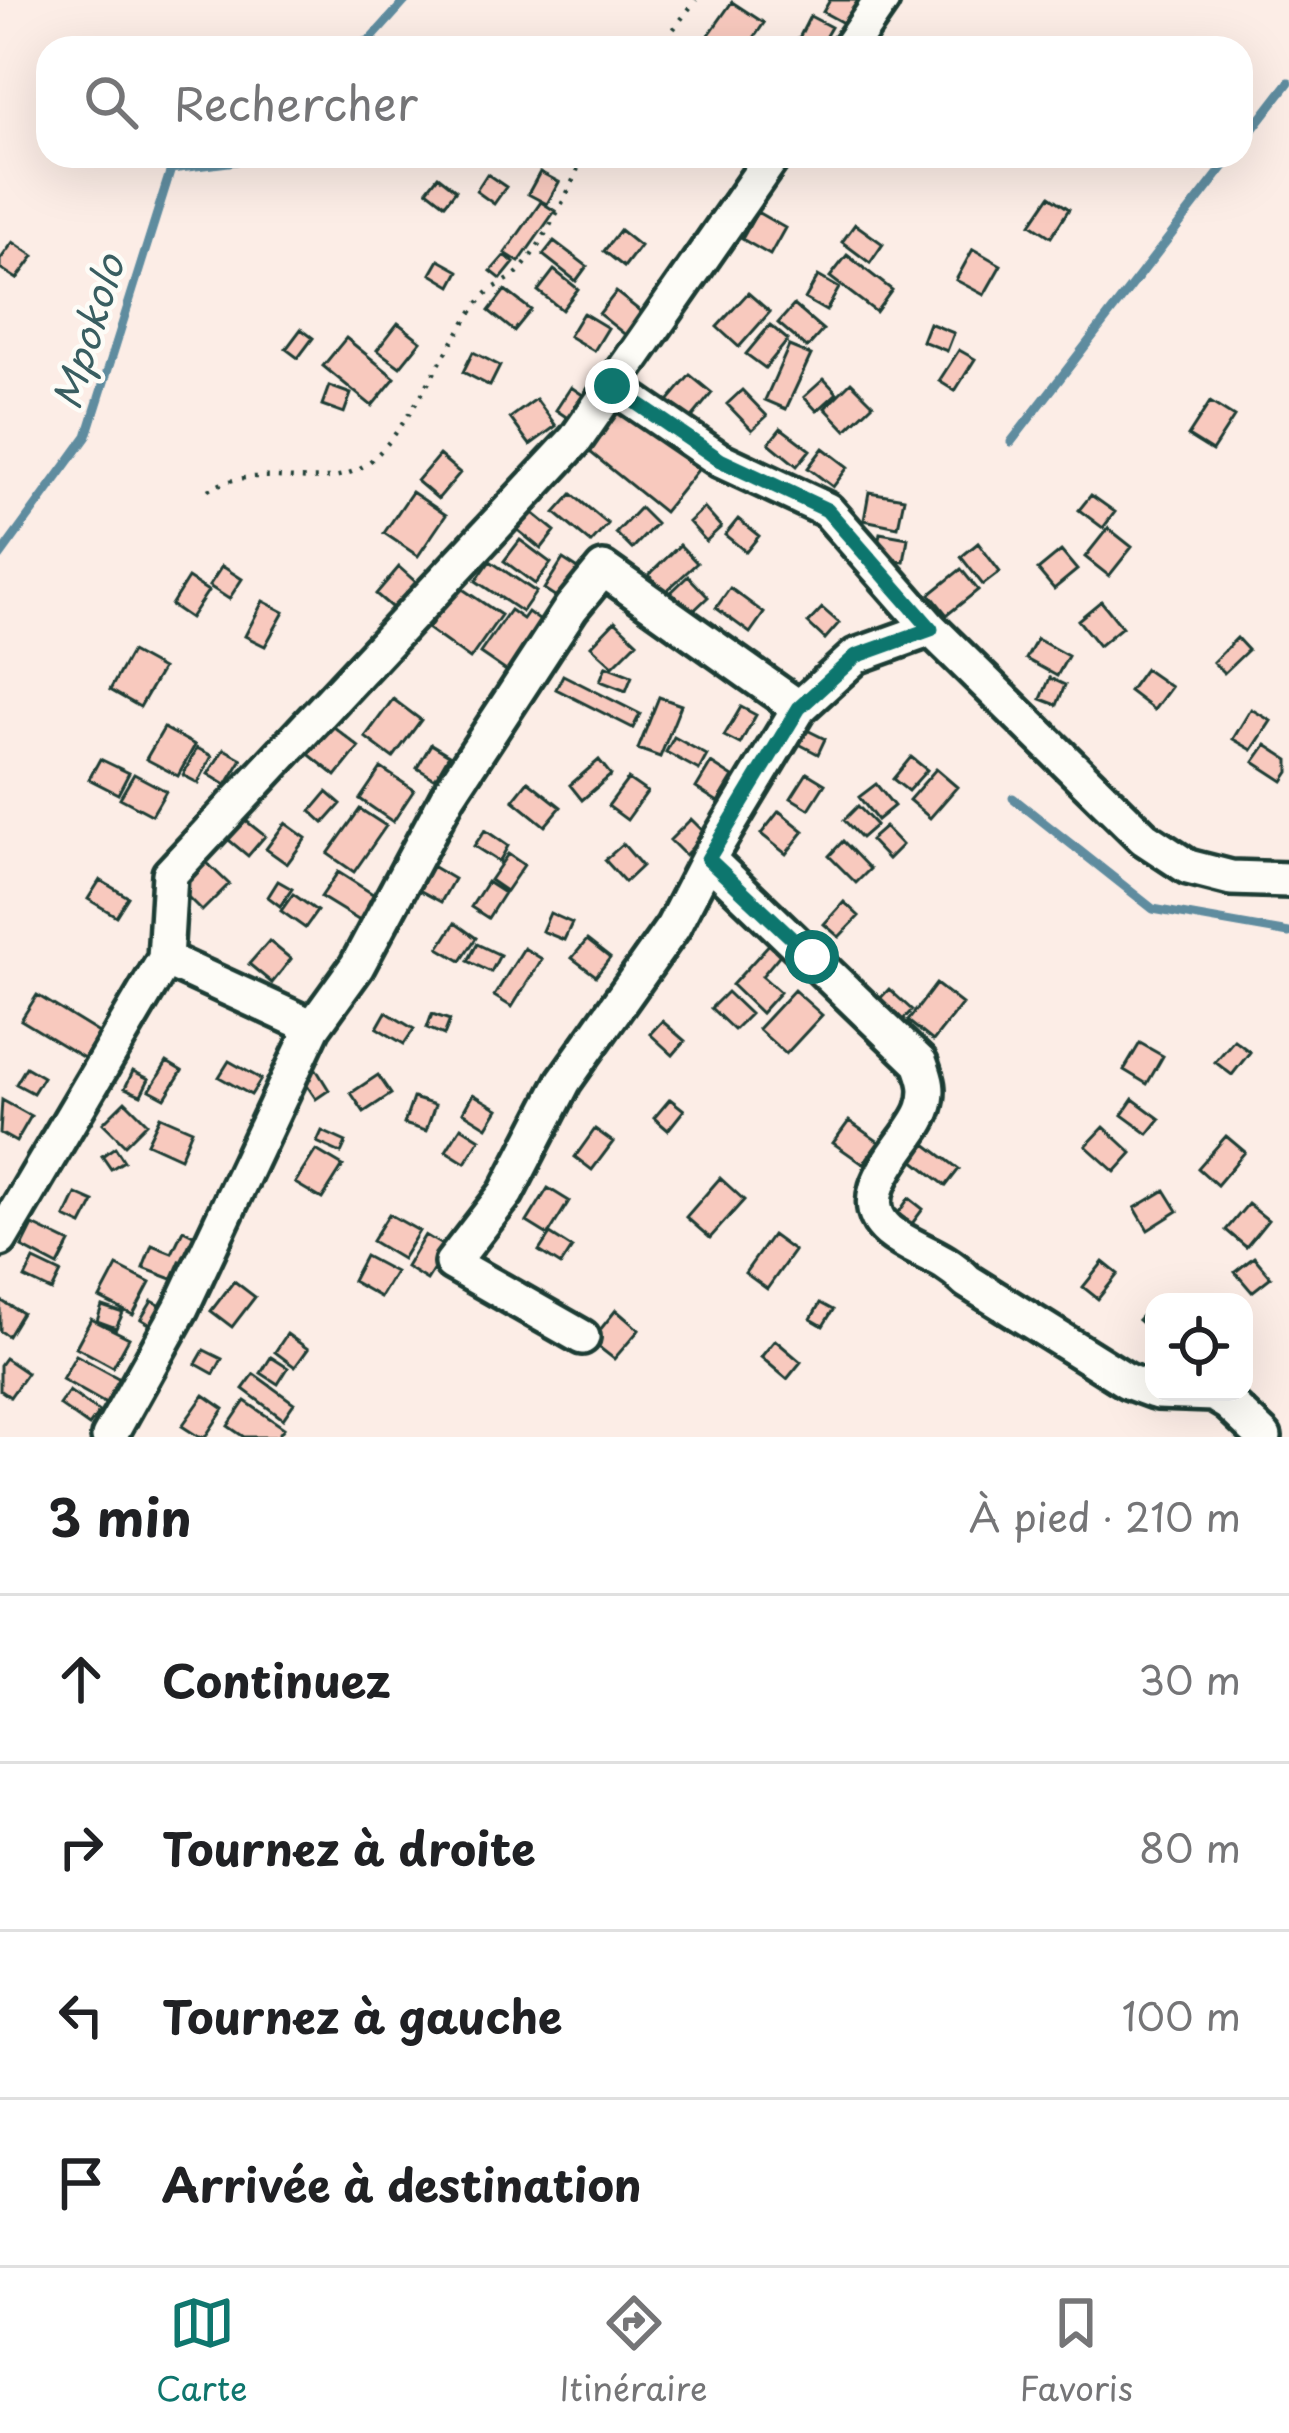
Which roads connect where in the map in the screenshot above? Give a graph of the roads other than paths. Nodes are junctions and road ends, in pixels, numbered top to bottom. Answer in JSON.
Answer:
{"nodes":[{"id":1,"x":882,"y":0,"type":"edge"},
{"id":2,"x":857,"y":36,"type":"edge"},
{"id":3,"x":765,"y":168,"type":"edge"},
{"id":4,"x":612,"y":386,"type":"junction"},
{"id":5,"x":931,"y":629,"type":"junction"},
{"id":6,"x":799,"y":708,"type":"junction"},
{"id":7,"x":708,"y":859,"type":"junction"},
{"id":8,"x":1289,"y":880,"type":"edge"},
{"id":9,"x":166,"y":959,"type":"junction"},
{"id":10,"x":314,"y":1028,"type":"junction"},
{"id":11,"x":0,"y":1239,"type":"edge"},
{"id":12,"x":582,"y":1337,"type":"dead end"},
{"id":13,"x":1145,"y":1388,"type":"edge"},
{"id":14,"x":1225,"y":1401,"type":"edge"},
{"id":15,"x":109,"y":1437,"type":"edge"},
{"id":16,"x":1264,"y":1437,"type":"edge"}],
"edges":[{"from":1,"to":2,"type":"street"},
{"from":3,"to":4,"type":"street"},
{"from":4,"to":5,"type":"street"},
{"from":4,"to":9,"type":"street"},
{"from":5,"to":6,"type":"street"},
{"from":5,"to":8,"type":"street"},
{"from":6,"to":7,"type":"street"},
{"from":6,"to":10,"type":"street"},
{"from":7,"to":12,"type":"street"},
{"from":7,"to":13,"type":"street"},
{"from":9,"to":10,"type":"street"},
{"from":9,"to":11,"type":"street"},
{"from":10,"to":15,"type":"street"},
{"from":14,"to":16,"type":"street"}]}
